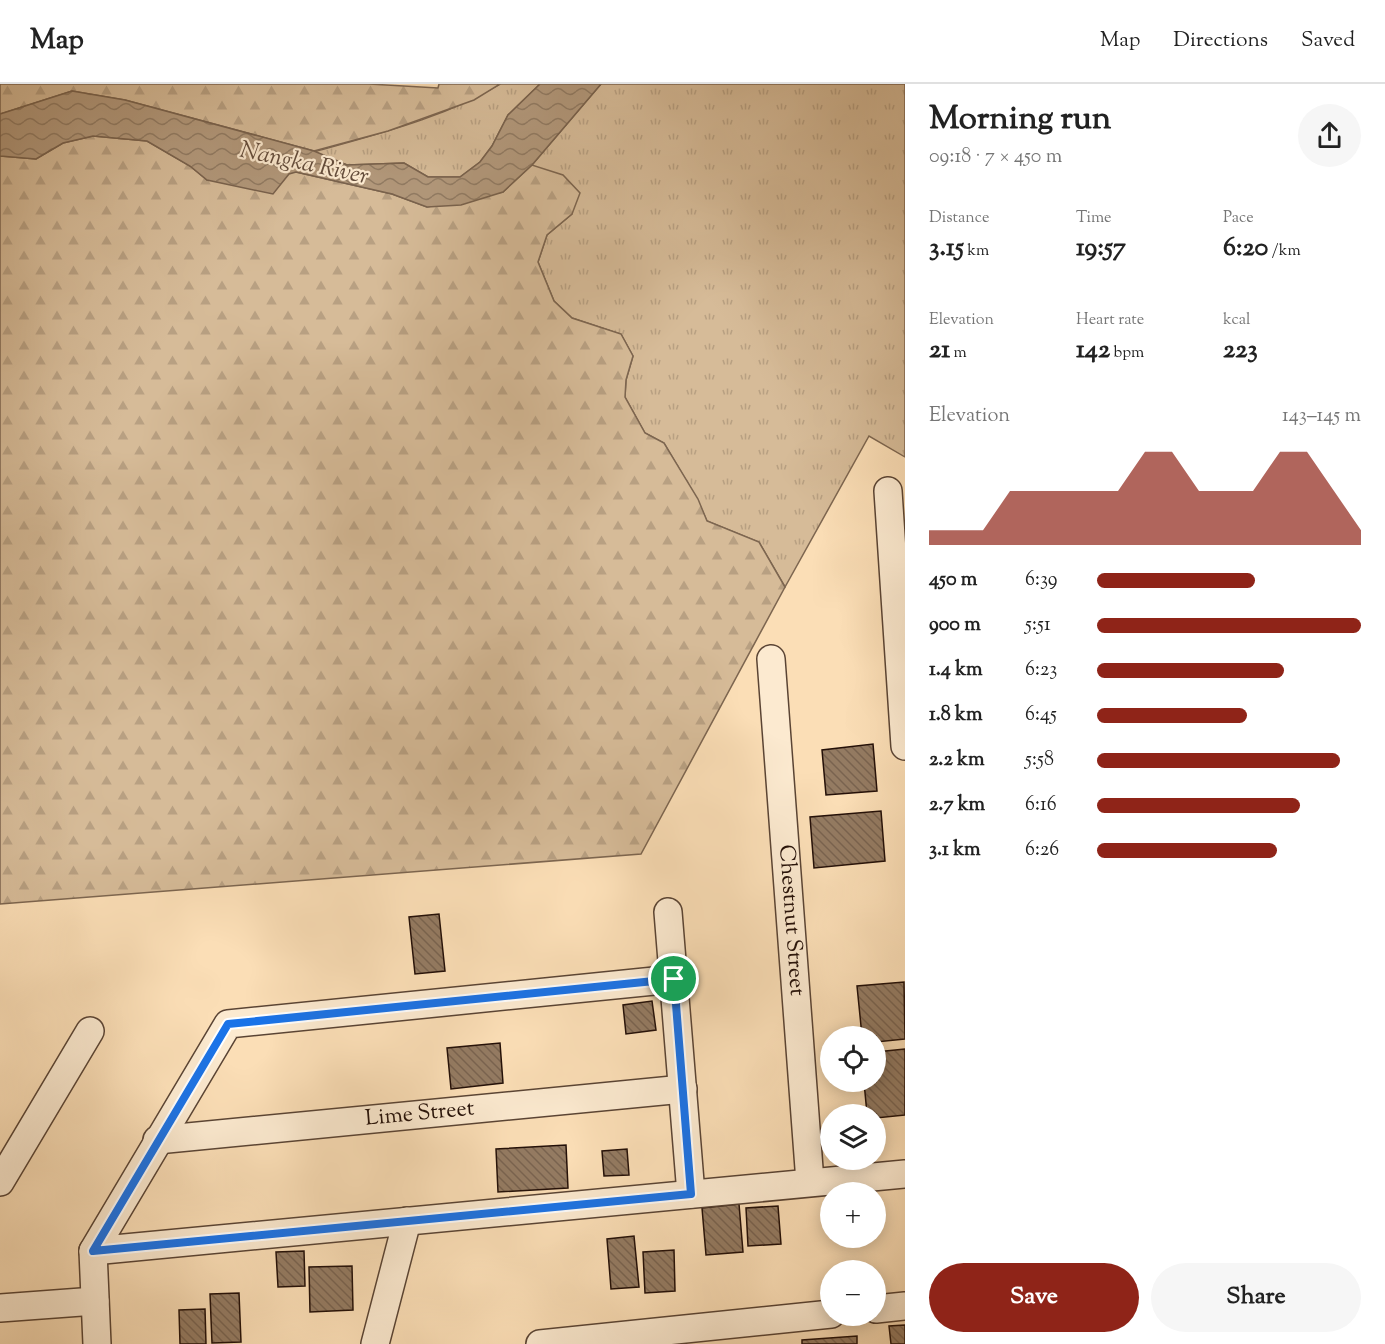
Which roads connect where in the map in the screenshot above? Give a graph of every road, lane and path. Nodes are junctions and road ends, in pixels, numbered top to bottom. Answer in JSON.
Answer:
{"nodes":[{"id":1,"x":888,"y":491,"type":"dead end"},
{"id":2,"x":771,"y":659,"type":"dead end"},
{"id":3,"x":904,"y":719,"type":"edge"},
{"id":4,"x":905,"y":746,"type":"edge"},
{"id":5,"x":668,"y":912,"type":"dead end"},
{"id":6,"x":674,"y":979,"type":"junction"},
{"id":7,"x":90,"y":1031,"type":"dead end"},
{"id":8,"x":683,"y":1089,"type":"junction"},
{"id":9,"x":157,"y":1140,"type":"junction"},
{"id":10,"x":905,"y":1174,"type":"edge"},
{"id":11,"x":0,"y":1182,"type":"edge"},
{"id":12,"x":810,"y":1182,"type":"junction"},
{"id":13,"x":691,"y":1194,"type":"junction"},
{"id":14,"x":407,"y":1221,"type":"junction"},
{"id":15,"x":93,"y":1251,"type":"junction"},
{"id":16,"x":95,"y":1301,"type":"junction"},
{"id":17,"x":905,"y":1306,"type":"edge"},
{"id":18,"x":0,"y":1308,"type":"edge"},
{"id":19,"x":886,"y":1309,"type":"edge"},
{"id":20,"x":820,"y":1315,"type":"edge"},
{"id":21,"x":98,"y":1344,"type":"edge"},
{"id":22,"x":375,"y":1344,"type":"edge"},
{"id":23,"x":540,"y":1344,"type":"edge"}],
"edges":[{"from":1,"to":3,"type":"street"},
{"from":2,"to":12,"type":"street","name":"Chestnut Street"},
{"from":3,"to":4,"type":"street"},
{"from":5,"to":6,"type":"street"},
{"from":6,"to":8,"type":"street"},
{"from":6,"to":9,"type":"street"},
{"from":7,"to":11,"type":"street"},
{"from":8,"to":9,"type":"street","name":"Lime Street"},
{"from":8,"to":13,"type":"street"},
{"from":9,"to":15,"type":"street"},
{"from":10,"to":12,"type":"street"},
{"from":12,"to":13,"type":"street"},
{"from":13,"to":14,"type":"street"},
{"from":14,"to":15,"type":"street"},
{"from":14,"to":22,"type":"street"},
{"from":15,"to":16,"type":"street"},
{"from":16,"to":18,"type":"street"},
{"from":16,"to":21,"type":"street"},
{"from":17,"to":19,"type":"street"},
{"from":20,"to":23,"type":"street"}]}
